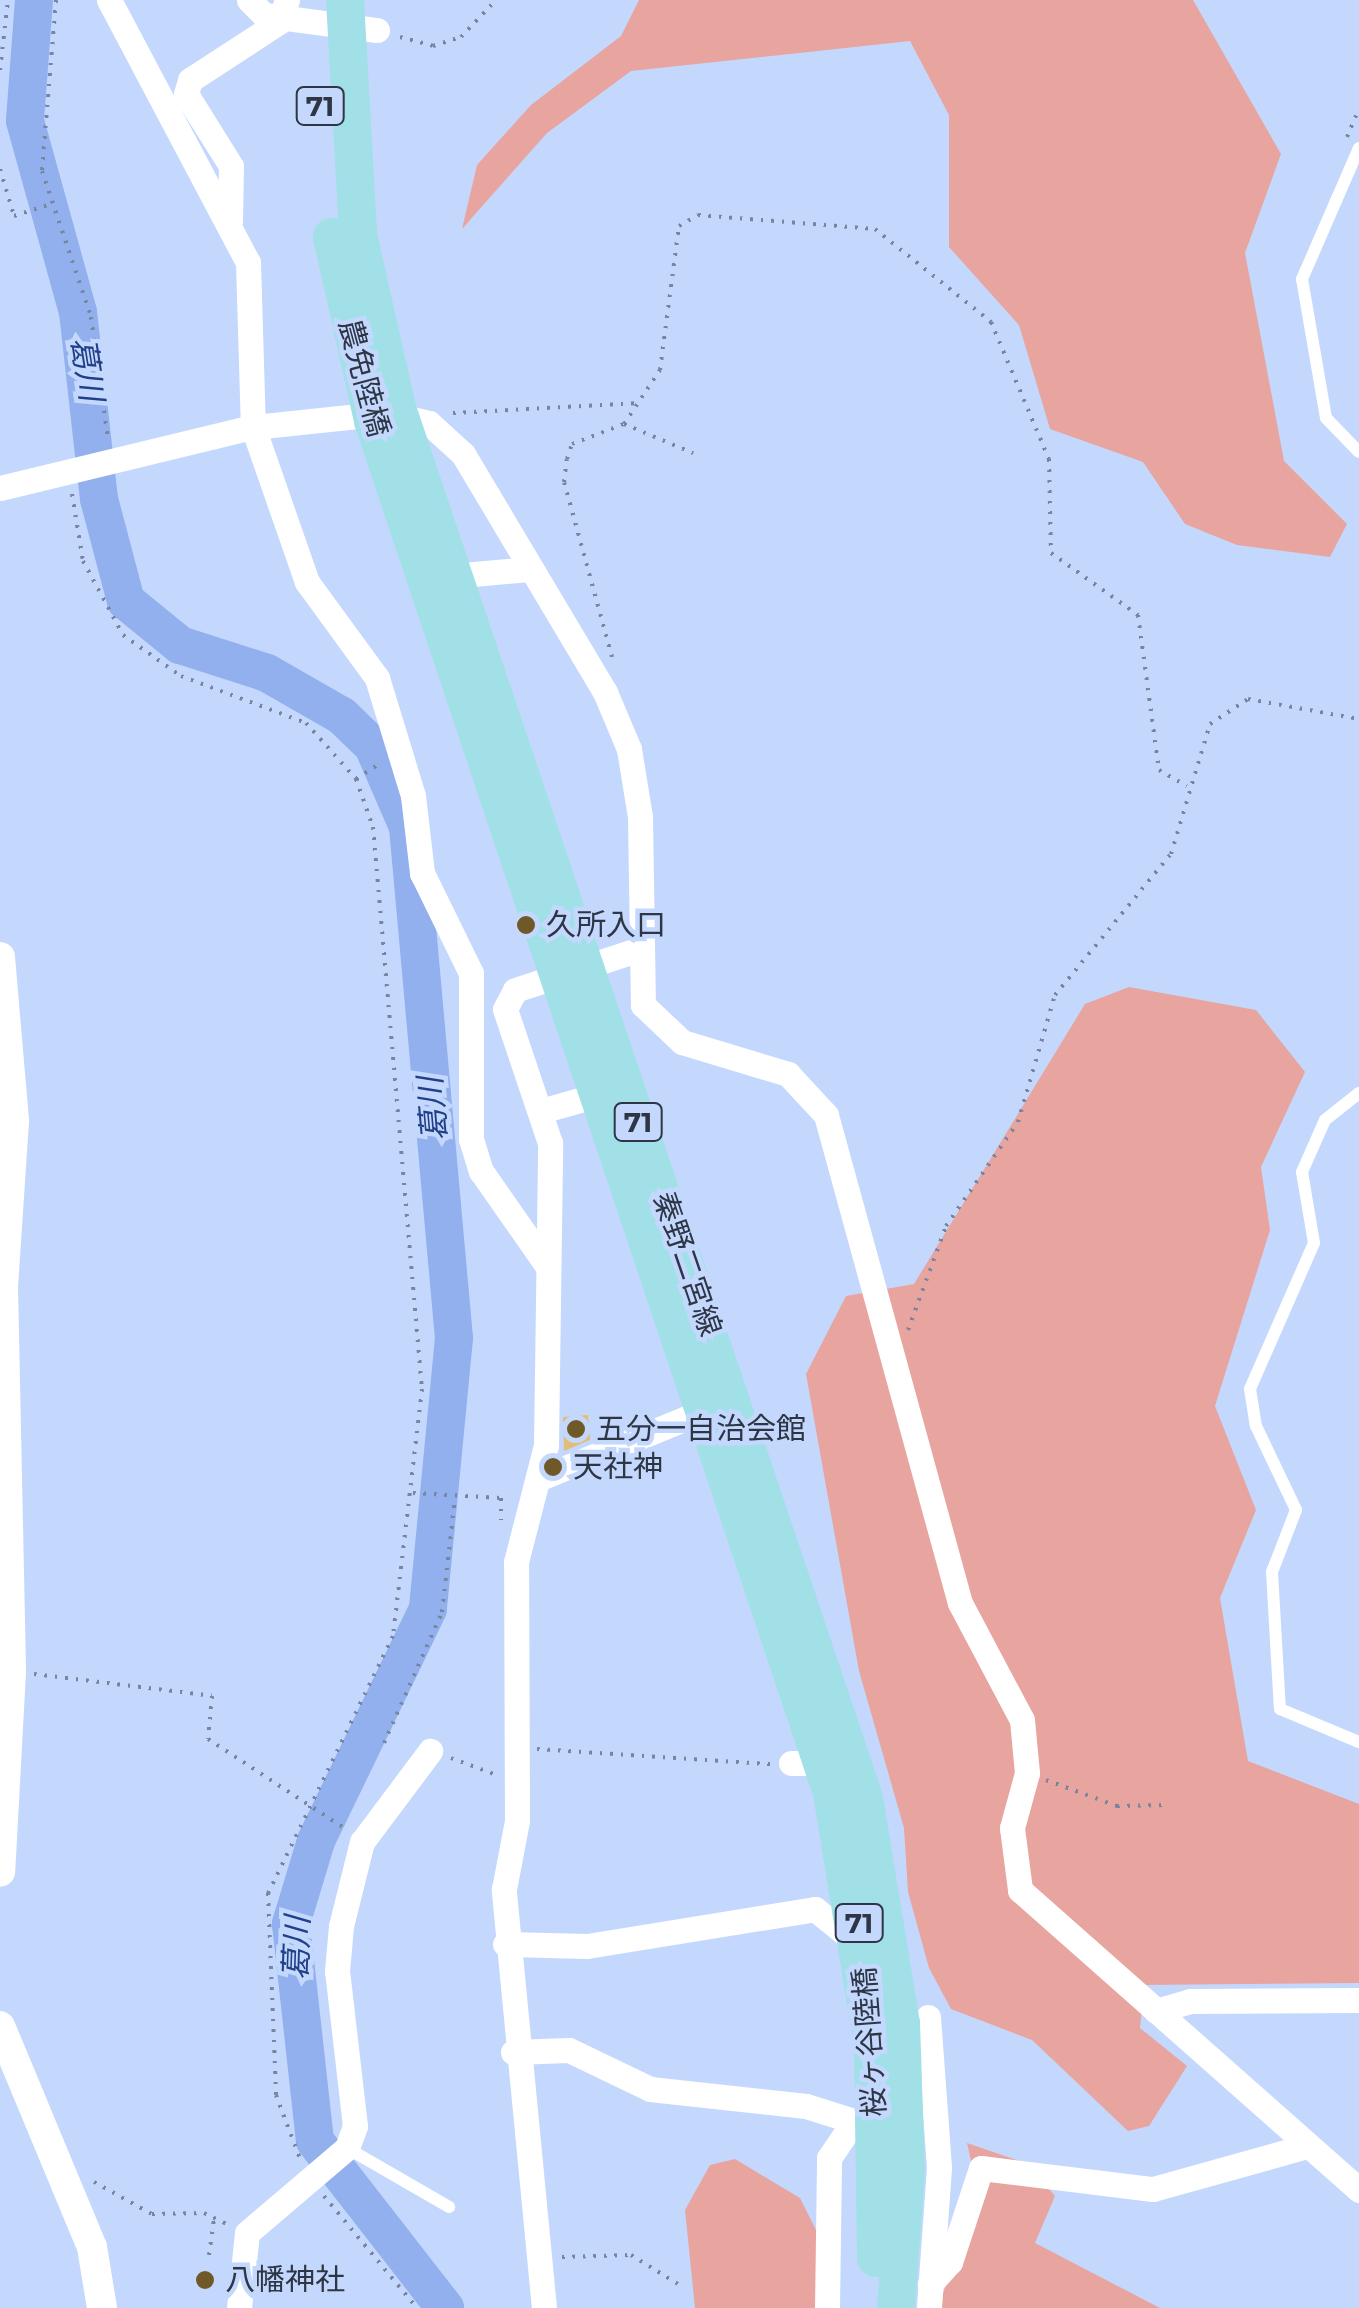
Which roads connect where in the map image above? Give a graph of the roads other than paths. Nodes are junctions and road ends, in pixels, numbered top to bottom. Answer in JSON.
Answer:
{"nodes":[{"id":1,"x":109,"y":0,"type":"edge"},
{"id":2,"x":319,"y":0,"type":"edge"},
{"id":3,"x":345,"y":0,"type":"edge"},
{"id":4,"x":269,"y":5,"type":"edge"},
{"id":5,"x":378,"y":30,"type":"road end"},
{"id":6,"x":1359,"y":148,"type":"edge"},
{"id":7,"x":342,"y":210,"type":"junction"},
{"id":8,"x":230,"y":221,"type":"junction"},
{"id":9,"x":253,"y":427,"type":"junction"},
{"id":10,"x":1359,"y":452,"type":"edge"},
{"id":11,"x":0,"y":488,"type":"edge"},
{"id":12,"x":427,"y":538,"type":"joint"},
{"id":13,"x":530,"y":569,"type":"junction"},
{"id":14,"x":440,"y":577,"type":"junction"},
{"id":15,"x":636,"y":950,"type":"junction"},
{"id":16,"x":0,"y":957,"type":"edge"},
{"id":17,"x":1359,"y":1093,"type":"edge"},
{"id":18,"x":601,"y":1094,"type":"junction"},
{"id":19,"x":541,"y":1111,"type":"junction"},
{"id":20,"x":548,"y":1267,"type":"junction"},
{"id":21,"x":686,"y":1418,"type":"dead end"},
{"id":22,"x":544,"y":1477,"type":"junction"},
{"id":23,"x":822,"y":1706,"type":"junction"},
{"id":24,"x":1359,"y":1742,"type":"edge"},
{"id":25,"x":430,"y":1751,"type":"road end"},
{"id":26,"x":780,"y":1764,"type":"road end"},
{"id":27,"x":0,"y":1872,"type":"edge"},
{"id":28,"x":505,"y":1944,"type":"junction"},
{"id":29,"x":1359,"y":2000,"type":"edge"},
{"id":30,"x":1156,"y":2011,"type":"junction"},
{"id":31,"x":928,"y":2017,"type":"dead end"},
{"id":32,"x":0,"y":2026,"type":"edge"},
{"id":33,"x":513,"y":2052,"type":"junction"},
{"id":34,"x":1304,"y":2146,"type":"junction"},
{"id":35,"x":344,"y":2151,"type":"junction"},
{"id":36,"x":896,"y":2151,"type":"junction"},
{"id":37,"x":1359,"y":2190,"type":"edge"},
{"id":38,"x":449,"y":2207,"type":"dead end"},
{"id":39,"x":860,"y":2232,"type":"dead end"},
{"id":40,"x":929,"y":2296,"type":"edge"},
{"id":41,"x":102,"y":2308,"type":"edge"},
{"id":42,"x":239,"y":2308,"type":"edge"},
{"id":43,"x":544,"y":2308,"type":"edge"},
{"id":44,"x":828,"y":2308,"type":"edge"},
{"id":45,"x":872,"y":2308,"type":"edge"},
{"id":46,"x":896,"y":2308,"type":"edge"}],
"edges":[{"from":1,"to":8,"type":"street"},
{"from":2,"to":7,"type":"main road","number":"71"},
{"from":3,"to":7,"type":"main road","number":"71"},
{"from":4,"to":5,"type":"street"},
{"from":4,"to":8,"type":"street"},
{"from":6,"to":10,"type":"lane"},
{"from":7,"to":12,"type":"main road","name":"農免陸橋","number":"71"},
{"from":8,"to":9,"type":"street"},
{"from":9,"to":11,"type":"street"},
{"from":9,"to":13,"type":"street"},
{"from":9,"to":20,"type":"street"},
{"from":12,"to":14,"type":"main road","name":"秦野二宮線","number":"71"},
{"from":13,"to":14,"type":"street"},
{"from":13,"to":15,"type":"street"},
{"from":14,"to":18,"type":"main road","name":"秦野二宮線","number":"71"},
{"from":14,"to":23,"type":"main road","name":"秦野二宮線","number":"71"},
{"from":15,"to":19,"type":"street"},
{"from":15,"to":30,"type":"street"},
{"from":16,"to":27,"type":"street"},
{"from":17,"to":24,"type":"lane"},
{"from":18,"to":19,"type":"street"},
{"from":18,"to":23,"type":"main road","name":"秦野二宮線","number":"71"},
{"from":19,"to":20,"type":"street"},
{"from":20,"to":22,"type":"street"},
{"from":21,"to":22,"type":"street"},
{"from":22,"to":28,"type":"street"},
{"from":23,"to":36,"type":"main road","name":"桜ヶ谷陸橋","number":"71"},
{"from":25,"to":35,"type":"street"},
{"from":26,"to":28,"type":"street"},
{"from":28,"to":33,"type":"street"},
{"from":29,"to":30,"type":"street"},
{"from":30,"to":34,"type":"street"},
{"from":31,"to":36,"type":"street"},
{"from":32,"to":41,"type":"street"},
{"from":33,"to":36,"type":"street"},
{"from":33,"to":43,"type":"street"},
{"from":34,"to":37,"type":"street"},
{"from":34,"to":40,"type":"street"},
{"from":35,"to":38,"type":"lane"},
{"from":35,"to":42,"type":"street"},
{"from":36,"to":39,"type":"street"},
{"from":36,"to":40,"type":"street"},
{"from":36,"to":44,"type":"street"},
{"from":36,"to":45,"type":"main road","number":"71"},
{"from":36,"to":46,"type":"main road","number":"71"}]}
